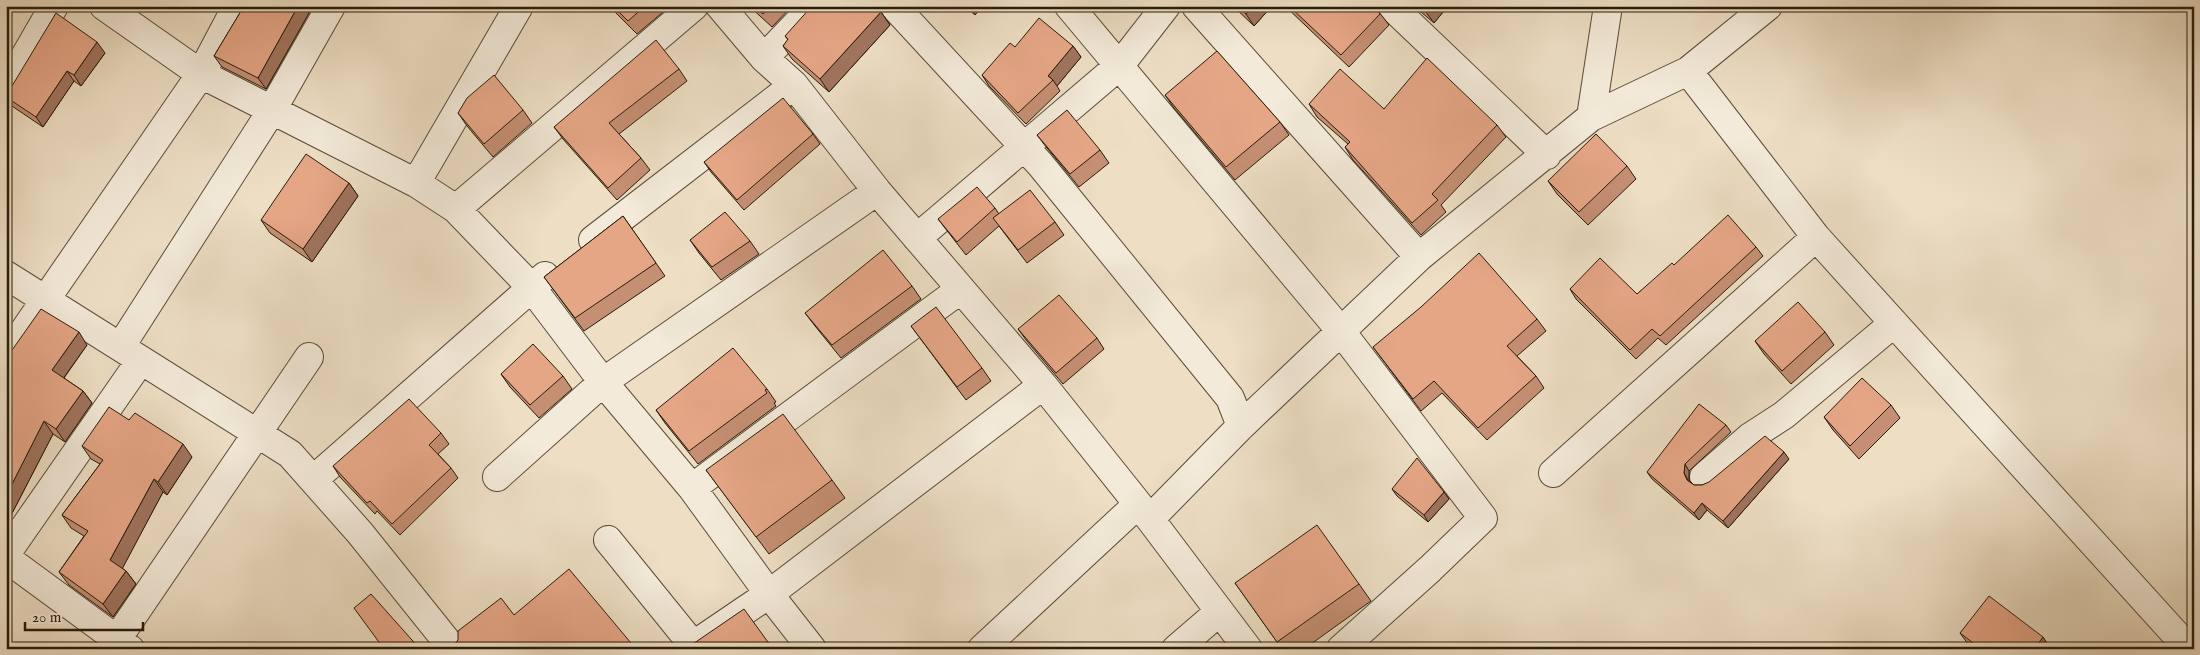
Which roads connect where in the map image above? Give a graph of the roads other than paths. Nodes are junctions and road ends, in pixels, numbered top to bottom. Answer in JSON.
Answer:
{"nodes":[{"id":1,"x":54,"y":6,"type":"edge"},
{"id":2,"x":104,"y":6,"type":"edge"},
{"id":3,"x":237,"y":6,"type":"edge"},
{"id":4,"x":331,"y":6,"type":"edge"},
{"id":5,"x":519,"y":6,"type":"edge"},
{"id":6,"x":694,"y":6,"type":"edge"},
{"id":7,"x":720,"y":6,"type":"edge"},
{"id":8,"x":814,"y":6,"type":"edge"},
{"id":9,"x":894,"y":6,"type":"edge"},
{"id":10,"x":1069,"y":6,"type":"edge"},
{"id":11,"x":1166,"y":6,"type":"edge"},
{"id":12,"x":1196,"y":6,"type":"edge"},
{"id":13,"x":1391,"y":6,"type":"edge"},
{"id":14,"x":1768,"y":6,"type":"edge"},
{"id":15,"x":1601,"y":10,"type":"edge"},
{"id":16,"x":764,"y":58,"type":"junction"},
{"id":17,"x":1120,"y":65,"type":"junction"},
{"id":18,"x":1688,"y":71,"type":"junction"},
{"id":19,"x":202,"y":74,"type":"junction"},
{"id":20,"x":794,"y":85,"type":"junction"},
{"id":21,"x":6,"y":89,"type":"edge"},
{"id":22,"x":272,"y":110,"type":"junction"},
{"id":23,"x":1591,"y":117,"type":"junction"},
{"id":24,"x":1024,"y":146,"type":"junction"},
{"id":25,"x":1547,"y":154,"type":"junction"},
{"id":26,"x":416,"y":182,"type":"junction"},
{"id":27,"x":877,"y":192,"type":"junction"},
{"id":28,"x":456,"y":209,"type":"junction"},
{"id":29,"x":917,"y":238,"type":"junction"},
{"id":30,"x":1816,"y":238,"type":"junction"},
{"id":31,"x":1419,"y":257,"type":"junction"},
{"id":32,"x":6,"y":274,"type":"edge"},
{"id":33,"x":531,"y":287,"type":"junction"},
{"id":34,"x":961,"y":289,"type":"junction"},
{"id":35,"x":46,"y":299,"type":"junction"},
{"id":36,"x":1894,"y":323,"type":"junction"},
{"id":37,"x":1340,"y":330,"type":"junction"},
{"id":38,"x":131,"y":353,"type":"junction"},
{"id":39,"x":6,"y":357,"type":"edge"},
{"id":40,"x":309,"y":357,"type":"dead end"},
{"id":41,"x":603,"y":382,"type":"junction"},
{"id":42,"x":1044,"y":385,"type":"junction"},
{"id":43,"x":1241,"y":426,"type":"junction"},
{"id":44,"x":257,"y":434,"type":"junction"},
{"id":45,"x":1553,"y":473,"type":"dead end"},
{"id":46,"x":497,"y":477,"type":"dead end"},
{"id":47,"x":1704,"y":477,"type":"dead end"},
{"id":48,"x":314,"y":480,"type":"junction"},
{"id":49,"x":692,"y":488,"type":"junction"},
{"id":50,"x":1143,"y":512,"type":"junction"},
{"id":51,"x":608,"y":540,"type":"dead end"},
{"id":52,"x":6,"y":554,"type":"edge"},
{"id":53,"x":6,"y":558,"type":"edge"},
{"id":54,"x":769,"y":594,"type":"junction"},
{"id":55,"x":1219,"y":612,"type":"junction"},
{"id":56,"x":123,"y":644,"type":"edge"},
{"id":57,"x":690,"y":647,"type":"edge"},
{"id":58,"x":453,"y":649,"type":"edge"},
{"id":59,"x":812,"y":649,"type":"edge"},
{"id":60,"x":982,"y":649,"type":"edge"},
{"id":61,"x":1176,"y":649,"type":"edge"},
{"id":62,"x":1248,"y":649,"type":"edge"},
{"id":63,"x":1341,"y":649,"type":"edge"},
{"id":64,"x":2189,"y":649,"type":"edge"}],
"edges":[{"from":1,"to":21,"type":"street"},
{"from":2,"to":19,"type":"street"},
{"from":3,"to":19,"type":"street"},
{"from":4,"to":22,"type":"street"},
{"from":5,"to":26,"type":"street"},
{"from":6,"to":28,"type":"street"},
{"from":7,"to":16,"type":"street"},
{"from":8,"to":16,"type":"street"},
{"from":9,"to":24,"type":"street"},
{"from":10,"to":17,"type":"street"},
{"from":11,"to":17,"type":"street"},
{"from":12,"to":31,"type":"street"},
{"from":13,"to":25,"type":"street"},
{"from":14,"to":18,"type":"street"},
{"from":15,"to":23,"type":"street"},
{"from":16,"to":20,"type":"street"},
{"from":17,"to":24,"type":"street"},
{"from":17,"to":37,"type":"street"},
{"from":18,"to":23,"type":"street"},
{"from":18,"to":30,"type":"street"},
{"from":19,"to":22,"type":"street"},
{"from":19,"to":35,"type":"street"},
{"from":20,"to":27,"type":"street"},
{"from":20,"to":33,"type":"street"},
{"from":22,"to":26,"type":"street"},
{"from":22,"to":38,"type":"street"},
{"from":23,"to":25,"type":"street"},
{"from":24,"to":29,"type":"street"},
{"from":24,"to":43,"type":"street"},
{"from":25,"to":31,"type":"street"},
{"from":26,"to":28,"type":"street"},
{"from":27,"to":29,"type":"street"},
{"from":27,"to":41,"type":"street"},
{"from":28,"to":33,"type":"street"},
{"from":29,"to":34,"type":"street"},
{"from":30,"to":36,"type":"street"},
{"from":30,"to":45,"type":"street"},
{"from":31,"to":37,"type":"street"},
{"from":32,"to":35,"type":"street"},
{"from":33,"to":41,"type":"street"},
{"from":33,"to":48,"type":"street"},
{"from":34,"to":42,"type":"street"},
{"from":34,"to":49,"type":"street"},
{"from":35,"to":38,"type":"street"},
{"from":35,"to":39,"type":"street"},
{"from":36,"to":47,"type":"street"},
{"from":36,"to":64,"type":"street"},
{"from":37,"to":43,"type":"street"},
{"from":37,"to":63,"type":"street"},
{"from":38,"to":44,"type":"street"},
{"from":38,"to":52,"type":"street"},
{"from":40,"to":44,"type":"street"},
{"from":41,"to":46,"type":"street"},
{"from":41,"to":49,"type":"street"},
{"from":42,"to":50,"type":"street"},
{"from":42,"to":54,"type":"street"},
{"from":43,"to":50,"type":"street"},
{"from":44,"to":48,"type":"street"},
{"from":44,"to":56,"type":"street"},
{"from":48,"to":58,"type":"street"},
{"from":49,"to":54,"type":"street"},
{"from":50,"to":55,"type":"street"},
{"from":50,"to":60,"type":"street"},
{"from":51,"to":57,"type":"street"},
{"from":53,"to":56,"type":"street"},
{"from":54,"to":57,"type":"street"},
{"from":54,"to":59,"type":"street"},
{"from":55,"to":61,"type":"street"},
{"from":55,"to":62,"type":"street"}]}
